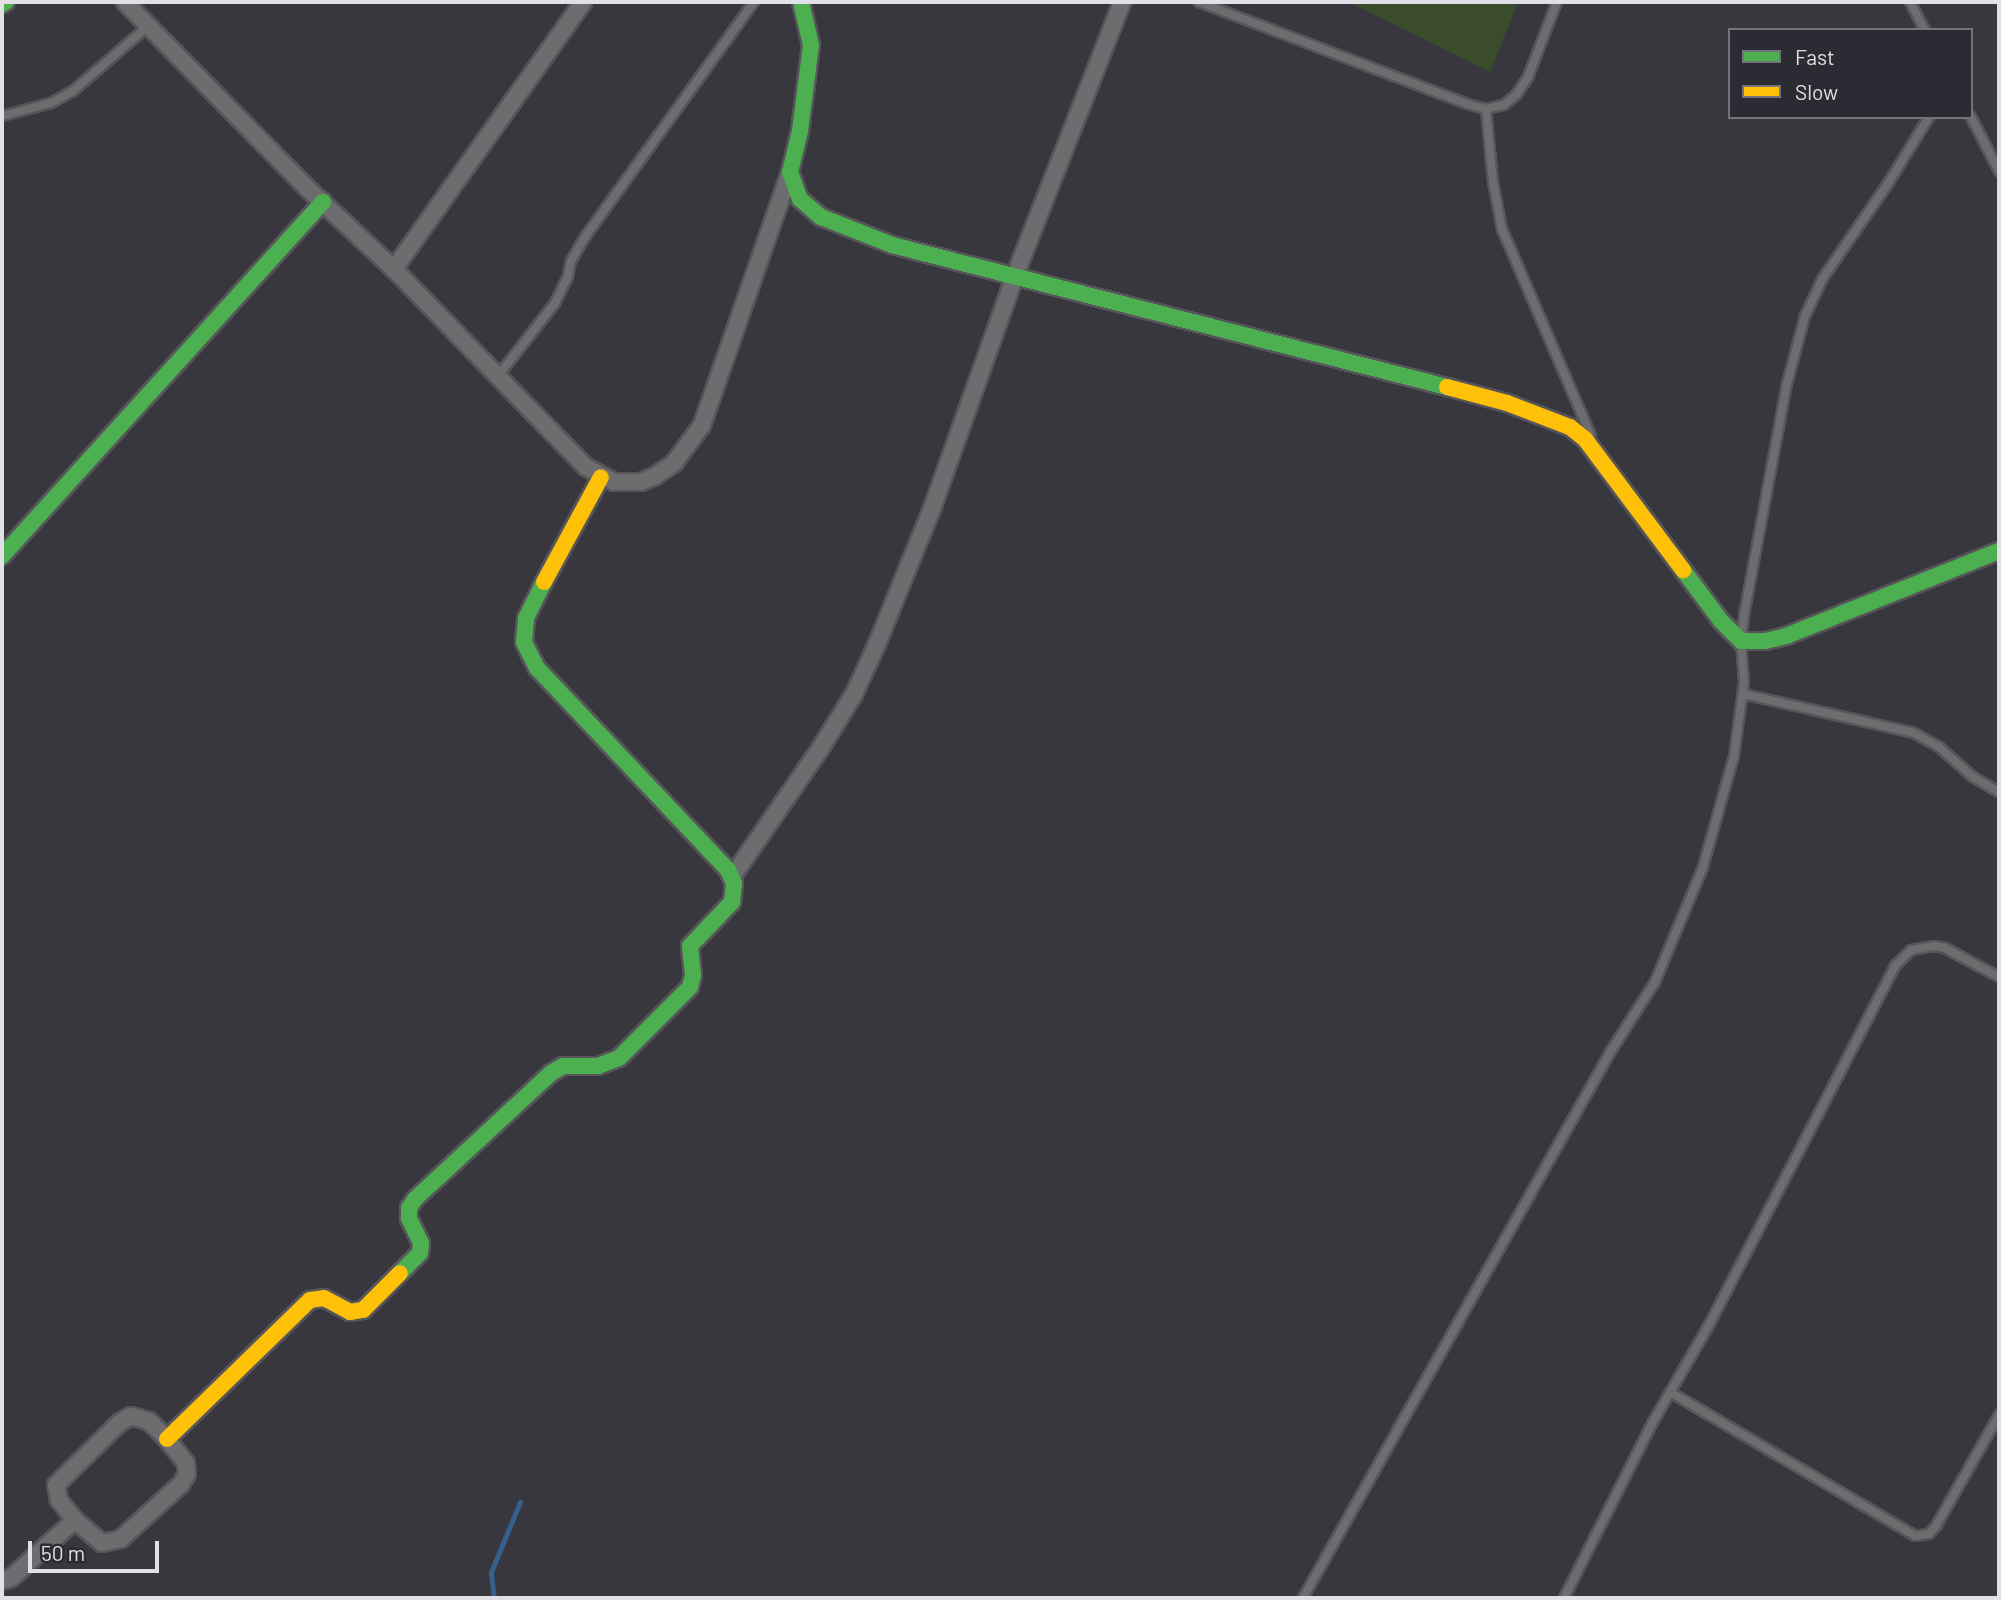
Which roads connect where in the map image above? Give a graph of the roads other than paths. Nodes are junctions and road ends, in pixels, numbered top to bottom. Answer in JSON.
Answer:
{"nodes":[{"id":1,"x":125,"y":2,"type":"edge"},
{"id":2,"x":583,"y":2,"type":"edge"},
{"id":3,"x":754,"y":2,"type":"edge"},
{"id":4,"x":801,"y":2,"type":"edge"},
{"id":5,"x":1122,"y":2,"type":"edge"},
{"id":6,"x":1199,"y":2,"type":"edge"},
{"id":7,"x":1557,"y":2,"type":"edge"},
{"id":8,"x":1910,"y":2,"type":"edge"},
{"id":9,"x":149,"y":25,"type":"junction"},
{"id":10,"x":1924,"y":28,"type":"edge"},
{"id":11,"x":1486,"y":108,"type":"junction"},
{"id":12,"x":2,"y":116,"type":"edge"},
{"id":13,"x":1928,"y":119,"type":"edge"},
{"id":14,"x":1972,"y":119,"type":"edge"},
{"id":15,"x":1999,"y":171,"type":"edge"},
{"id":16,"x":790,"y":172,"type":"junction"},
{"id":17,"x":323,"y":202,"type":"junction"},
{"id":18,"x":394,"y":268,"type":"junction"},
{"id":19,"x":1014,"y":278,"type":"junction"},
{"id":20,"x":498,"y":376,"type":"junction"},
{"id":21,"x":1598,"y":457,"type":"junction"},
{"id":22,"x":601,"y":477,"type":"junction"},
{"id":23,"x":1999,"y":551,"type":"edge"},
{"id":24,"x":2,"y":556,"type":"edge"},
{"id":25,"x":1741,"y":641,"type":"junction"},
{"id":26,"x":1743,"y":694,"type":"junction"},
{"id":27,"x":1999,"y":792,"type":"edge"},
{"id":28,"x":732,"y":877,"type":"junction"},
{"id":29,"x":1999,"y":977,"type":"edge"},
{"id":30,"x":1670,"y":1392,"type":"junction"},
{"id":31,"x":1999,"y":1415,"type":"edge"},
{"id":32,"x":167,"y":1439,"type":"junction"},
{"id":33,"x":75,"y":1520,"type":"junction"},
{"id":34,"x":2,"y":1581,"type":"edge"},
{"id":35,"x":1303,"y":1598,"type":"edge"},
{"id":36,"x":1564,"y":1598,"type":"edge"}],
"edges":[{"from":1,"to":9,"type":"street"},
{"from":2,"to":18,"type":"street"},
{"from":3,"to":20,"type":"lane"},
{"from":4,"to":16,"type":"street"},
{"from":5,"to":19,"type":"street"},
{"from":6,"to":11,"type":"lane"},
{"from":7,"to":11,"type":"lane"},
{"from":8,"to":10,"type":"lane"},
{"from":9,"to":12,"type":"lane"},
{"from":9,"to":17,"type":"street"},
{"from":11,"to":21,"type":"lane"},
{"from":13,"to":25,"type":"lane"},
{"from":14,"to":15,"type":"lane"},
{"from":16,"to":19,"type":"street"},
{"from":16,"to":22,"type":"street"},
{"from":17,"to":18,"type":"street"},
{"from":17,"to":24,"type":"street"},
{"from":18,"to":20,"type":"street"},
{"from":19,"to":21,"type":"street"},
{"from":19,"to":28,"type":"street"},
{"from":20,"to":22,"type":"street"},
{"from":21,"to":25,"type":"street"},
{"from":22,"to":28,"type":"street"},
{"from":23,"to":25,"type":"street"},
{"from":25,"to":26,"type":"lane"},
{"from":26,"to":27,"type":"lane"},
{"from":26,"to":35,"type":"lane"},
{"from":28,"to":32,"type":"street"},
{"from":29,"to":30,"type":"lane"},
{"from":30,"to":31,"type":"lane"},
{"from":30,"to":36,"type":"lane"},
{"from":32,"to":33,"type":"street"},
{"from":32,"to":33,"type":"street"},
{"from":33,"to":34,"type":"street"}]}
